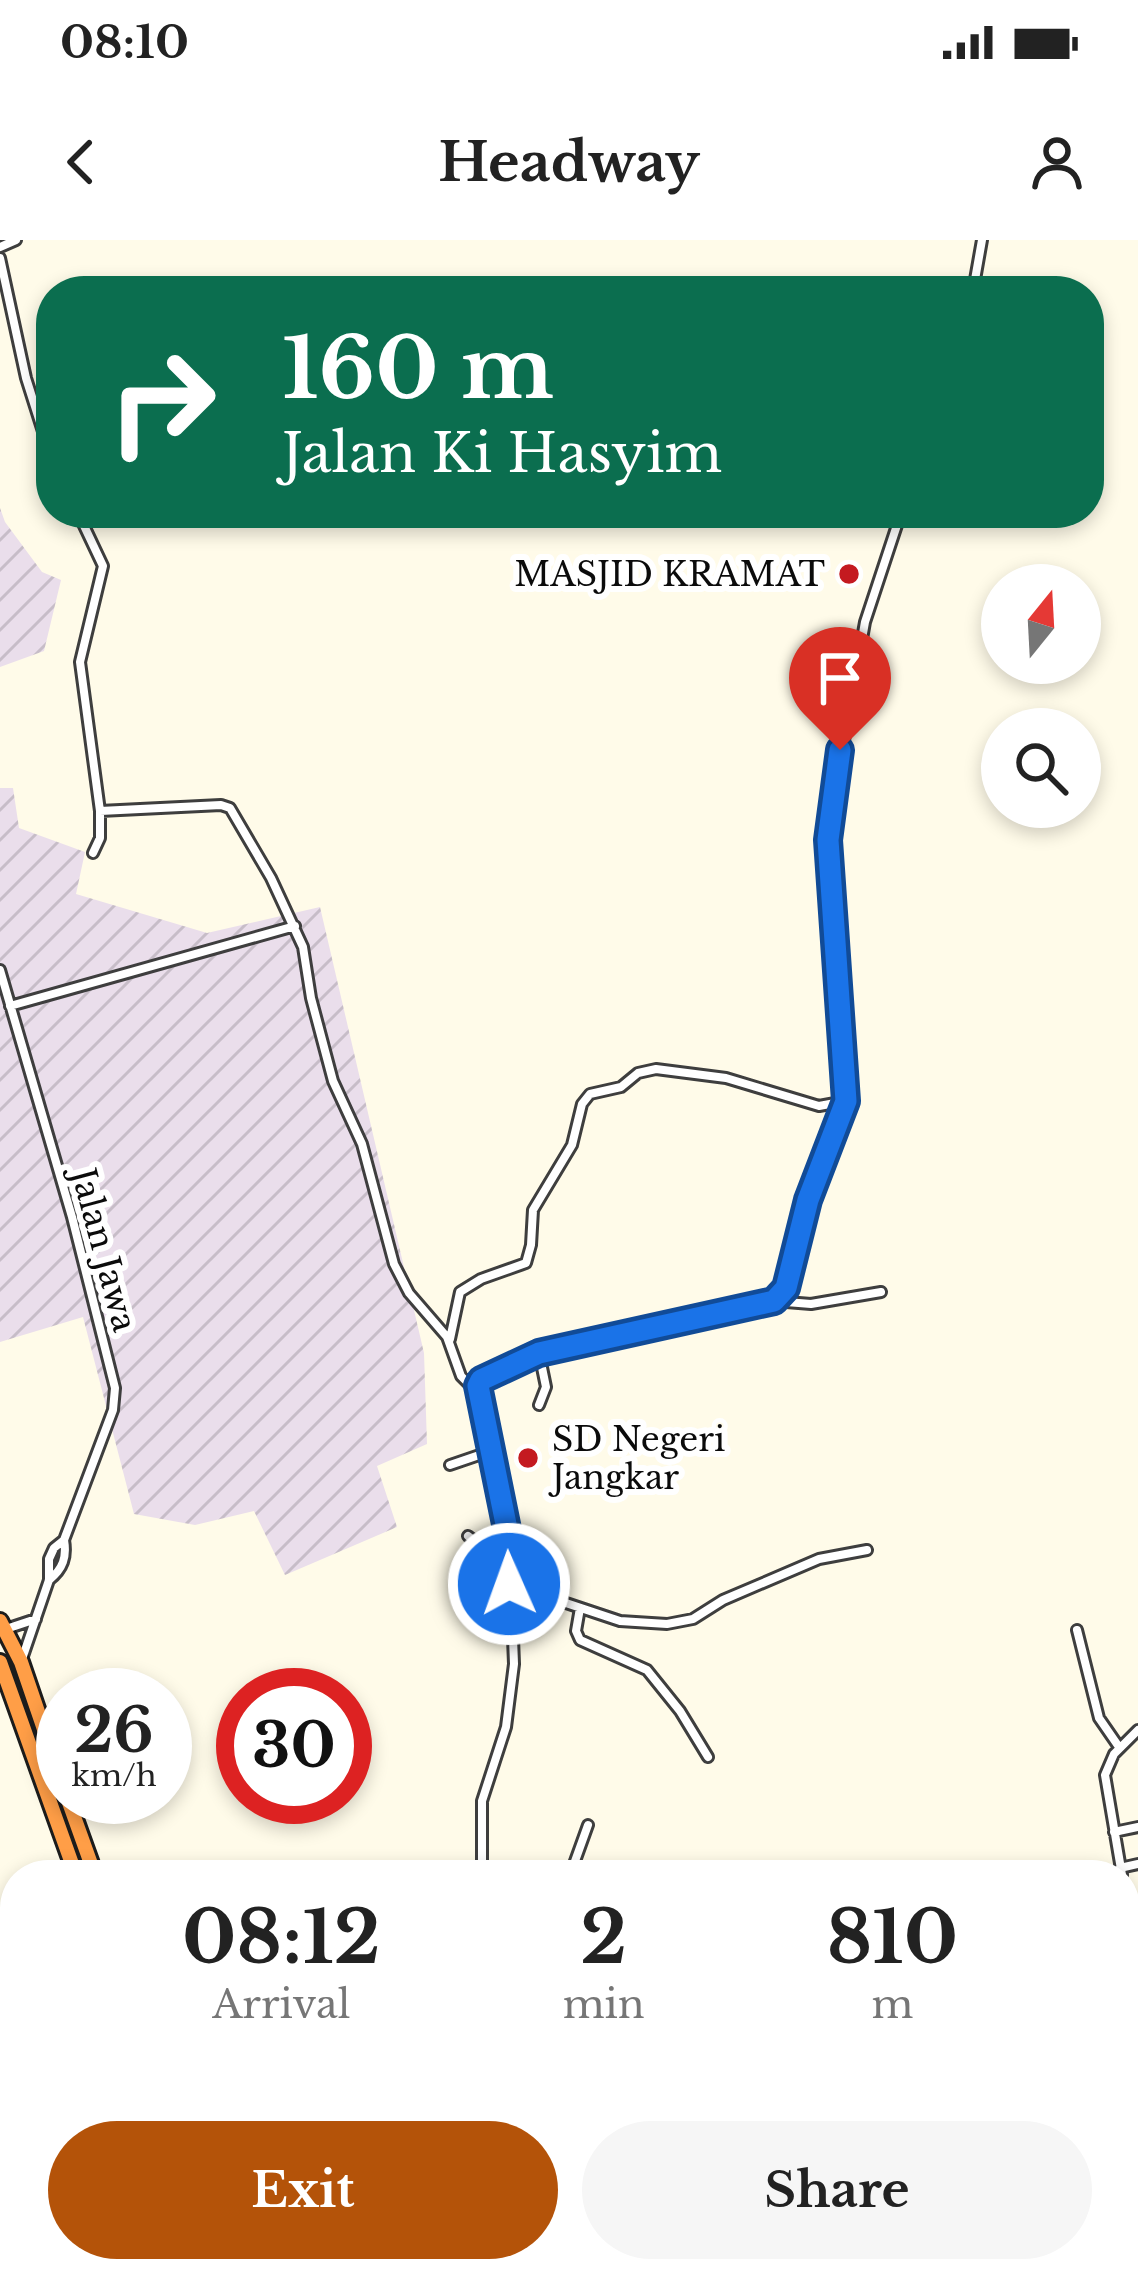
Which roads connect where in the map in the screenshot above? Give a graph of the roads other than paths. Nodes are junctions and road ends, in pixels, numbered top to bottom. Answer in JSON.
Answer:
{"nodes":[{"id":1,"x":16,"y":240,"type":"edge"},
{"id":2,"x":982,"y":240,"type":"edge"},
{"id":3,"x":0,"y":247,"type":"edge"},
{"id":4,"x":1,"y":260,"type":"edge"},
{"id":5,"x":976,"y":276,"type":"edge"},
{"id":6,"x":36,"y":410,"type":"edge"},
{"id":7,"x":87,"y":528,"type":"edge"},
{"id":8,"x":896,"y":528,"type":"edge"},
{"id":9,"x":100,"y":811,"type":"junction"},
{"id":10,"x":93,"y":853,"type":"dead end"},
{"id":11,"x":295,"y":926,"type":"junction"},
{"id":12,"x":0,"y":970,"type":"edge"},
{"id":13,"x":10,"y":1006,"type":"junction"},
{"id":14,"x":846,"y":1101,"type":"junction"},
{"id":15,"x":881,"y":1292,"type":"dead end"},
{"id":16,"x":774,"y":1301,"type":"junction"},
{"id":17,"x":450,"y":1345,"type":"junction"},
{"id":18,"x":539,"y":1353,"type":"junction"},
{"id":19,"x":478,"y":1386,"type":"junction"},
{"id":20,"x":539,"y":1405,"type":"dead end"},
{"id":21,"x":491,"y":1451,"type":"junction"},
{"id":22,"x":450,"y":1465,"type":"dead end"},
{"id":23,"x":468,"y":1536,"type":"dead end"},
{"id":24,"x":867,"y":1550,"type":"dead end"},
{"id":25,"x":509,"y":1584,"type":"junction"},
{"id":26,"x":580,"y":1608,"type":"junction"},
{"id":27,"x":36,"y":1619,"type":"junction"},
{"id":28,"x":3,"y":1625,"type":"edge"},
{"id":29,"x":1077,"y":1630,"type":"dead end"},
{"id":30,"x":0,"y":1662,"type":"edge"},
{"id":31,"x":21,"y":1662,"type":"junction"},
{"id":32,"x":36,"y":1706,"type":"edge"},
{"id":33,"x":1138,"y":1730,"type":"edge"},
{"id":34,"x":1119,"y":1747,"type":"junction"},
{"id":35,"x":708,"y":1757,"type":"dead end"},
{"id":36,"x":77,"y":1824,"type":"edge"},
{"id":37,"x":588,"y":1825,"type":"dead end"},
{"id":38,"x":1138,"y":1826,"type":"edge"},
{"id":39,"x":1114,"y":1832,"type":"junction"},
{"id":40,"x":71,"y":1860,"type":"edge"},
{"id":41,"x":90,"y":1860,"type":"edge"},
{"id":42,"x":482,"y":1860,"type":"edge"},
{"id":43,"x":575,"y":1860,"type":"edge"},
{"id":44,"x":1119,"y":1860,"type":"edge"}],
"edges":[{"from":1,"to":3,"type":"street"},
{"from":2,"to":5,"type":"street"},
{"from":4,"to":6,"type":"street"},
{"from":7,"to":9,"type":"street"},
{"from":8,"to":14,"type":"street"},
{"from":9,"to":10,"type":"street"},
{"from":9,"to":11,"type":"street"},
{"from":11,"to":13,"type":"street"},
{"from":11,"to":17,"type":"street"},
{"from":12,"to":13,"type":"street","name":"Jalan Jawa"},
{"from":13,"to":27,"type":"street","name":"Jalan Jawa"},
{"from":14,"to":16,"type":"street"},
{"from":14,"to":17,"type":"street"},
{"from":15,"to":16,"type":"street"},
{"from":16,"to":18,"type":"street"},
{"from":17,"to":19,"type":"street"},
{"from":18,"to":19,"type":"street"},
{"from":18,"to":20,"type":"street"},
{"from":19,"to":21,"type":"street"},
{"from":21,"to":22,"type":"street"},
{"from":21,"to":25,"type":"street"},
{"from":23,"to":25,"type":"street"},
{"from":24,"to":26,"type":"street"},
{"from":25,"to":26,"type":"street"},
{"from":25,"to":42,"type":"street"},
{"from":26,"to":35,"type":"street"},
{"from":27,"to":28,"type":"street"},
{"from":27,"to":31,"type":"street","name":"Jalan Jawa"},
{"from":28,"to":31,"type":"highway"},
{"from":29,"to":34,"type":"street"},
{"from":30,"to":40,"type":"highway"},
{"from":31,"to":32,"type":"highway"},
{"from":33,"to":34,"type":"street"},
{"from":34,"to":39,"type":"street"},
{"from":36,"to":41,"type":"highway"},
{"from":37,"to":43,"type":"street"},
{"from":38,"to":39,"type":"street"},
{"from":39,"to":44,"type":"street"}]}
